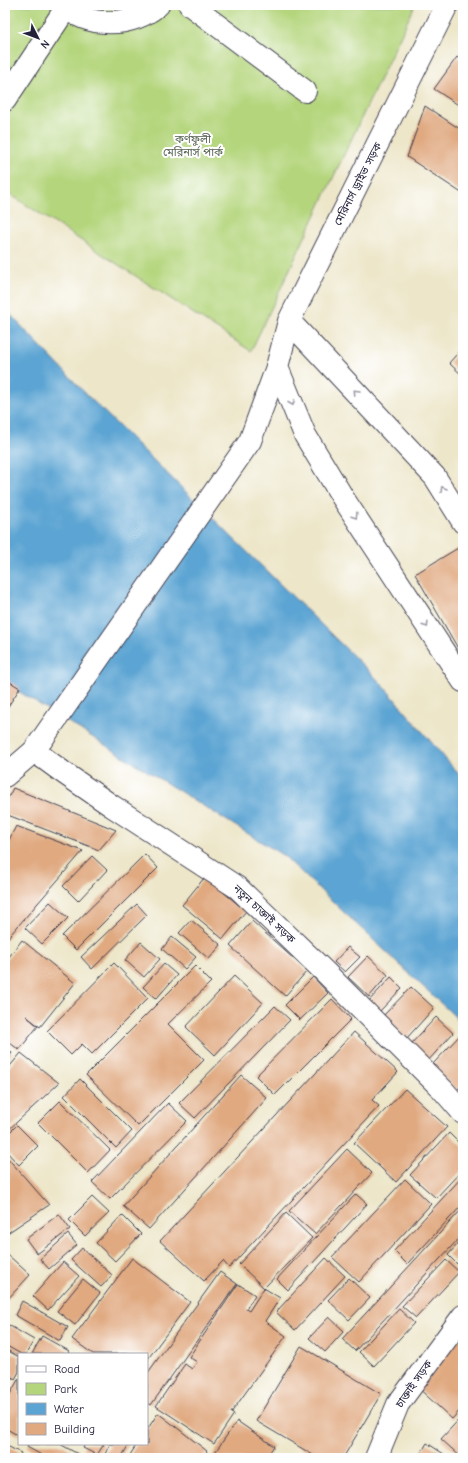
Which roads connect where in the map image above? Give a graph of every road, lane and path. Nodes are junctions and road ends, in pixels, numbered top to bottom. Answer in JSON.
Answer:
{"nodes":[{"id":1,"x":158,"y":5,"type":"edge"},
{"id":2,"x":190,"y":5,"type":"edge"},
{"id":3,"x":447,"y":5,"type":"edge"},
{"id":4,"x":65,"y":7,"type":"edge"},
{"id":5,"x":305,"y":91,"type":"dead end"},
{"id":6,"x":5,"y":100,"type":"edge"},
{"id":7,"x":290,"y":321,"type":"junction"},
{"id":8,"x":277,"y":367,"type":"junction"},
{"id":9,"x":463,"y":522,"type":"edge"},
{"id":10,"x":463,"y":682,"type":"edge"},
{"id":11,"x":34,"y":751,"type":"junction"},
{"id":12,"x":5,"y":776,"type":"edge"},
{"id":13,"x":463,"y":1113,"type":"edge"},
{"id":14,"x":463,"y":1316,"type":"edge"},
{"id":15,"x":376,"y":1458,"type":"edge"}],
"edges":[{"from":1,"to":4,"type":"street"},
{"from":2,"to":5,"type":"street"},
{"from":3,"to":7,"type":"street","name":"মেরিনার্স ড্রাইভ সড়ক"},
{"from":4,"to":6,"type":"street"},
{"from":7,"to":8,"type":"street","name":"মেরিনার্স ড্রাইভ সড়ক"},
{"from":9,"to":7,"type":"street","one_way":true},
{"from":8,"to":10,"type":"street","one_way":true},
{"from":8,"to":11,"type":"street","name":"মেরিনার্স ড্রাইভ সড়ক"},
{"from":11,"to":12,"type":"street","name":"মেরিনার্স ড্রাইভ সড়ক"},
{"from":11,"to":13,"type":"street","name":"নতুন চাক্তাই সড়ক"},
{"from":14,"to":15,"type":"street","name":"চাক্তাই সড়ক"}]}
